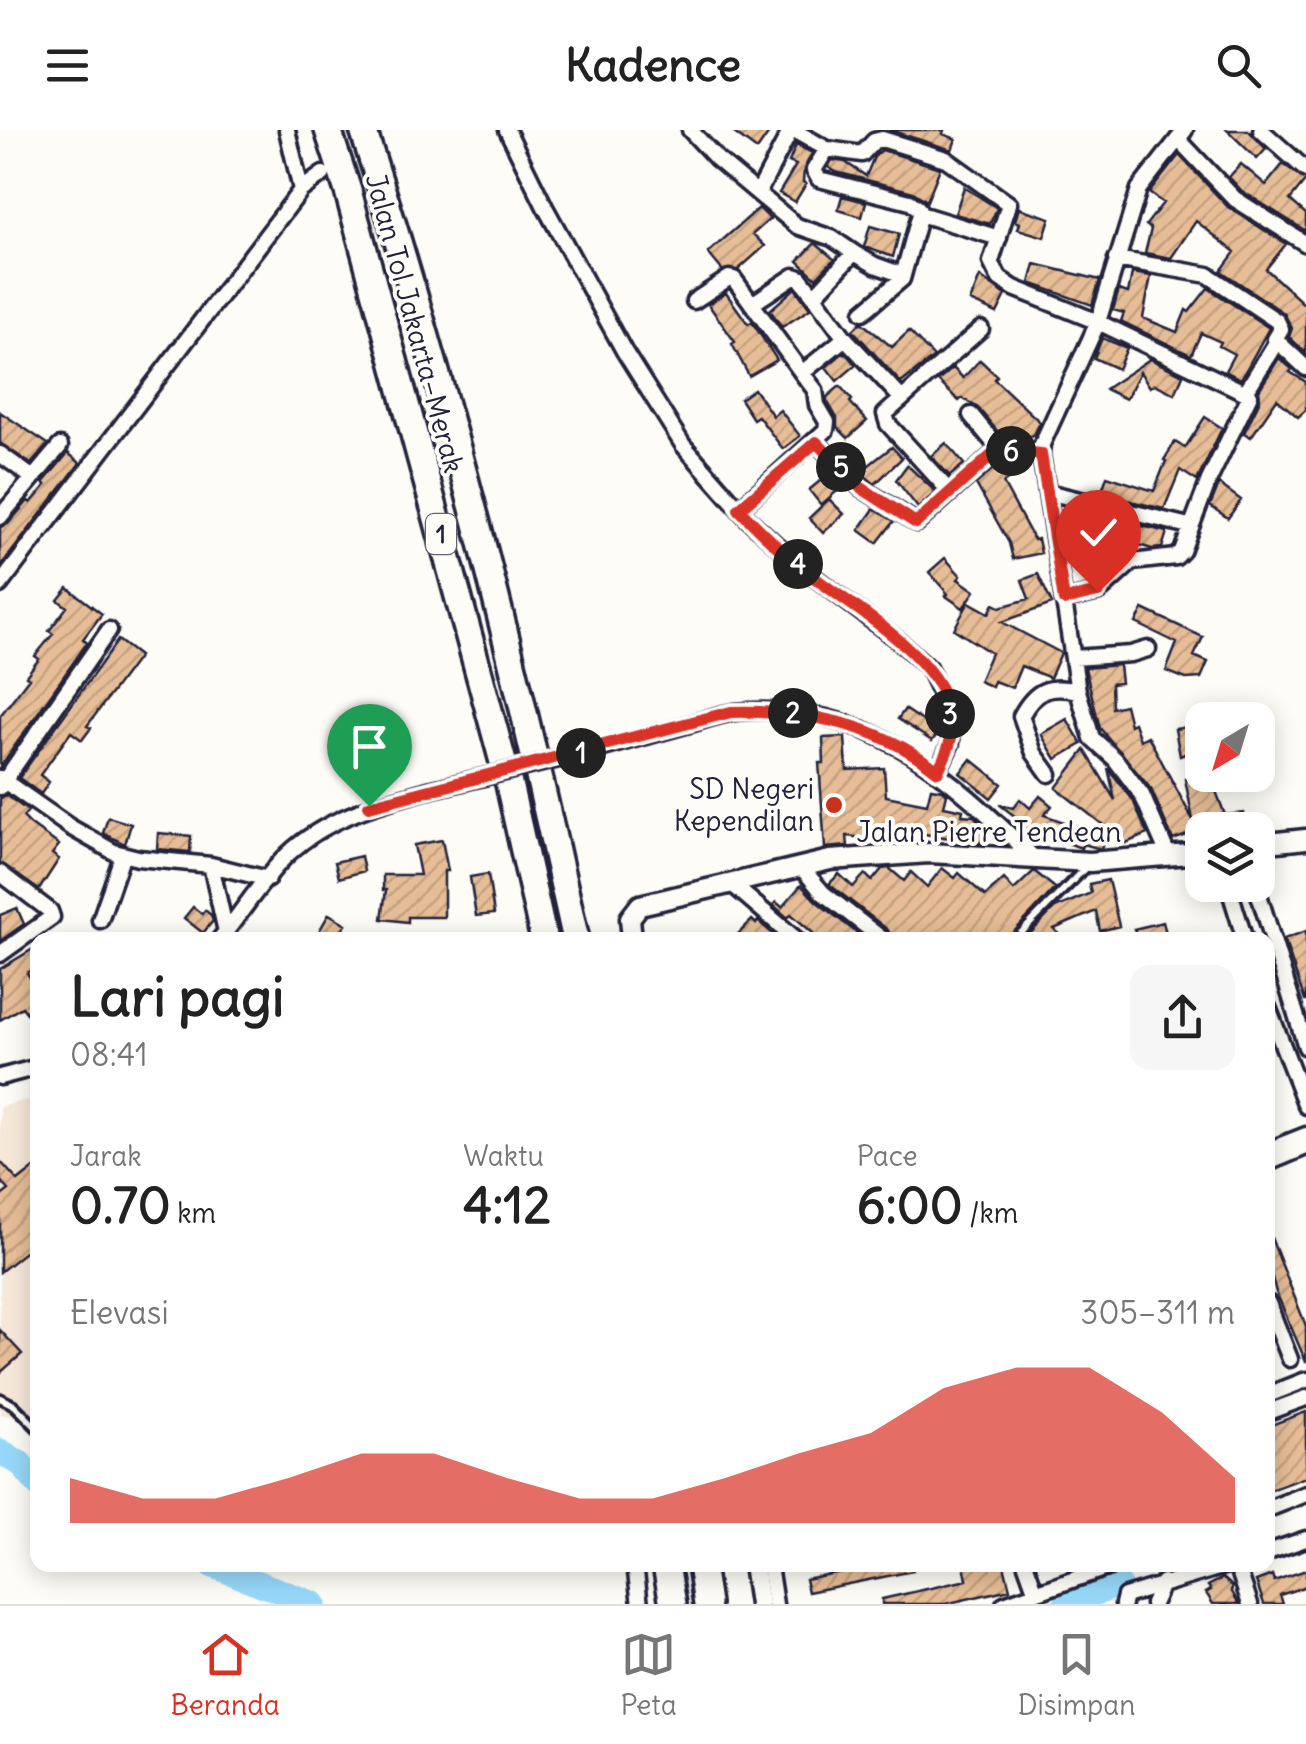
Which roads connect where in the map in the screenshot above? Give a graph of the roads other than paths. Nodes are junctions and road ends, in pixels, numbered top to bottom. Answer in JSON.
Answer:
{"nodes":[{"id":1,"x":287,"y":130,"type":"edge"},
{"id":2,"x":328,"y":130,"type":"edge"},
{"id":3,"x":363,"y":130,"type":"edge"},
{"id":4,"x":507,"y":130,"type":"edge"},
{"id":5,"x":690,"y":130,"type":"edge"},
{"id":6,"x":792,"y":130,"type":"edge"},
{"id":7,"x":1261,"y":130,"type":"edge"},
{"id":8,"x":1182,"y":134,"type":"edge"},
{"id":9,"x":827,"y":149,"type":"junction"},
{"id":10,"x":1306,"y":170,"type":"edge"},
{"id":11,"x":323,"y":174,"type":"dead end"},
{"id":12,"x":301,"y":190,"type":"junction"},
{"id":13,"x":758,"y":193,"type":"junction"},
{"id":14,"x":920,"y":214,"type":"junction"},
{"id":15,"x":998,"y":238,"type":"junction"},
{"id":16,"x":1306,"y":244,"type":"edge"},
{"id":17,"x":854,"y":252,"type":"junction"},
{"id":18,"x":1116,"y":259,"type":"junction"},
{"id":19,"x":903,"y":275,"type":"junction"},
{"id":20,"x":814,"y":296,"type":"junction"},
{"id":21,"x":694,"y":301,"type":"dead end"},
{"id":22,"x":752,"y":304,"type":"junction"},
{"id":23,"x":863,"y":312,"type":"dead end"},
{"id":24,"x":1098,"y":322,"type":"junction"},
{"id":25,"x":980,"y":330,"type":"dead end"},
{"id":26,"x":845,"y":338,"type":"junction"},
{"id":27,"x":1277,"y":341,"type":"junction"},
{"id":28,"x":1306,"y":368,"type":"edge"},
{"id":29,"x":802,"y":373,"type":"junction"},
{"id":30,"x":1245,"y":393,"type":"junction"},
{"id":31,"x":902,"y":399,"type":"junction"},
{"id":32,"x":971,"y":415,"type":"dead end"},
{"id":33,"x":816,"y":442,"type":"junction"},
{"id":34,"x":60,"y":446,"type":"dead end"},
{"id":35,"x":999,"y":449,"type":"junction"},
{"id":36,"x":0,"y":454,"type":"edge"},
{"id":37,"x":1041,"y":454,"type":"junction"},
{"id":38,"x":33,"y":478,"type":"junction"},
{"id":39,"x":952,"y":492,"type":"junction"},
{"id":40,"x":1047,"y":492,"type":"junction"},
{"id":41,"x":739,"y":509,"type":"junction"},
{"id":42,"x":0,"y":517,"type":"edge"},
{"id":43,"x":1189,"y":526,"type":"junction"},
{"id":44,"x":0,"y":585,"type":"edge"},
{"id":45,"x":1064,"y":600,"type":"junction"},
{"id":46,"x":109,"y":630,"type":"dead end"},
{"id":47,"x":1148,"y":649,"type":"dead end"},
{"id":48,"x":1074,"y":658,"type":"junction"},
{"id":49,"x":1078,"y":692,"type":"junction"},
{"id":50,"x":938,"y":771,"type":"junction"},
{"id":51,"x":1049,"y":774,"type":"dead end"},
{"id":52,"x":1,"y":782,"type":"edge"},
{"id":53,"x":1306,"y":839,"type":"edge"},
{"id":54,"x":1275,"y":842,"type":"edge"},
{"id":55,"x":123,"y":854,"type":"junction"},
{"id":56,"x":1185,"y":855,"type":"edge"},
{"id":57,"x":1169,"y":857,"type":"junction"},
{"id":58,"x":1035,"y":859,"type":"junction"},
{"id":59,"x":1090,"y":862,"type":"junction"},
{"id":60,"x":212,"y":864,"type":"junction"},
{"id":61,"x":801,"y":867,"type":"junction"},
{"id":62,"x":0,"y":872,"type":"edge"},
{"id":63,"x":268,"y":879,"type":"junction"},
{"id":64,"x":732,"y":884,"type":"junction"},
{"id":65,"x":18,"y":886,"type":"junction"},
{"id":66,"x":0,"y":891,"type":"edge"},
{"id":67,"x":1233,"y":902,"type":"edge"},
{"id":68,"x":1260,"y":902,"type":"edge"},
{"id":69,"x":100,"y":920,"type":"dead end"},
{"id":70,"x":31,"y":932,"type":"edge"},
{"id":71,"x":221,"y":932,"type":"edge"},
{"id":72,"x":225,"y":932,"type":"edge"},
{"id":73,"x":542,"y":932,"type":"edge"},
{"id":74,"x":574,"y":932,"type":"edge"},
{"id":75,"x":631,"y":932,"type":"edge"},
{"id":76,"x":788,"y":932,"type":"edge"},
{"id":77,"x":873,"y":932,"type":"edge"},
{"id":78,"x":1022,"y":932,"type":"edge"},
{"id":79,"x":1243,"y":932,"type":"edge"},
{"id":80,"x":1268,"y":932,"type":"edge"},
{"id":81,"x":30,"y":933,"type":"edge"},
{"id":82,"x":0,"y":954,"type":"edge"},
{"id":83,"x":1275,"y":958,"type":"edge"},
{"id":84,"x":1275,"y":1025,"type":"edge"},
{"id":85,"x":1306,"y":1046,"type":"edge"},
{"id":86,"x":30,"y":1069,"type":"edge"},
{"id":87,"x":0,"y":1077,"type":"edge"},
{"id":88,"x":1306,"y":1106,"type":"edge"},
{"id":89,"x":1306,"y":1135,"type":"edge"},
{"id":90,"x":1275,"y":1147,"type":"edge"},
{"id":91,"x":1306,"y":1148,"type":"edge"},
{"id":92,"x":1275,"y":1160,"type":"edge"},
{"id":93,"x":1275,"y":1321,"type":"edge"},
{"id":94,"x":1290,"y":1359,"type":"dead end"},
{"id":95,"x":1302,"y":1382,"type":"edge"},
{"id":96,"x":1275,"y":1392,"type":"edge"},
{"id":97,"x":0,"y":1398,"type":"edge"},
{"id":98,"x":1306,"y":1398,"type":"edge"},
{"id":99,"x":1275,"y":1409,"type":"edge"},
{"id":100,"x":30,"y":1420,"type":"edge"},
{"id":101,"x":1306,"y":1494,"type":"edge"},
{"id":102,"x":1275,"y":1506,"type":"edge"},
{"id":103,"x":1306,"y":1540,"type":"edge"},
{"id":104,"x":1275,"y":1550,"type":"edge"},
{"id":105,"x":635,"y":1572,"type":"edge"},
{"id":106,"x":667,"y":1572,"type":"edge"},
{"id":107,"x":701,"y":1572,"type":"edge"},
{"id":108,"x":754,"y":1572,"type":"edge"},
{"id":109,"x":770,"y":1572,"type":"edge"},
{"id":110,"x":1028,"y":1572,"type":"edge"},
{"id":111,"x":1095,"y":1572,"type":"edge"},
{"id":112,"x":1201,"y":1572,"type":"edge"},
{"id":113,"x":1240,"y":1572,"type":"edge"},
{"id":114,"x":1163,"y":1582,"type":"junction"},
{"id":115,"x":1036,"y":1593,"type":"junction"},
{"id":116,"x":640,"y":1604,"type":"edge"},
{"id":117,"x":673,"y":1604,"type":"edge"},
{"id":118,"x":707,"y":1604,"type":"edge"},
{"id":119,"x":759,"y":1604,"type":"edge"},
{"id":120,"x":775,"y":1604,"type":"edge"},
{"id":121,"x":1004,"y":1604,"type":"edge"},
{"id":122,"x":1123,"y":1604,"type":"edge"},
{"id":123,"x":1152,"y":1604,"type":"edge"},
{"id":124,"x":1250,"y":1604,"type":"edge"}],
"edges":[{"from":1,"to":12,"type":"street"},
{"from":2,"to":73,"type":"highway","name":"Jalan Tol Jakarta–Merak","number":"1"},
{"from":3,"to":74,"type":"highway","name":"Jalan Tol Jakarta–Merak","number":"1"},
{"from":4,"to":41,"type":"street"},
{"from":5,"to":13,"type":"street"},
{"from":6,"to":9,"type":"street"},
{"from":6,"to":13,"type":"street"},
{"from":7,"to":10,"type":"street"},
{"from":8,"to":16,"type":"street"},
{"from":8,"to":18,"type":"street"},
{"from":9,"to":14,"type":"street"},
{"from":9,"to":15,"type":"street"},
{"from":11,"to":12,"type":"street"},
{"from":12,"to":44,"type":"street"},
{"from":13,"to":17,"type":"street"},
{"from":14,"to":15,"type":"street"},
{"from":14,"to":19,"type":"street"},
{"from":15,"to":24,"type":"street"},
{"from":17,"to":19,"type":"street"},
{"from":17,"to":20,"type":"street"},
{"from":18,"to":24,"type":"street"},
{"from":18,"to":27,"type":"street"},
{"from":19,"to":23,"type":"street"},
{"from":20,"to":22,"type":"street"},
{"from":20,"to":26,"type":"street"},
{"from":21,"to":22,"type":"street"},
{"from":22,"to":29,"type":"street"},
{"from":24,"to":30,"type":"street"},
{"from":24,"to":37,"type":"street"},
{"from":25,"to":31,"type":"street"},
{"from":26,"to":29,"type":"street"},
{"from":26,"to":31,"type":"street"},
{"from":27,"to":28,"type":"street"},
{"from":27,"to":30,"type":"street"},
{"from":29,"to":33,"type":"street"},
{"from":30,"to":43,"type":"street"},
{"from":31,"to":39,"type":"street"},
{"from":32,"to":35,"type":"street"},
{"from":33,"to":39,"type":"street"},
{"from":33,"to":41,"type":"street"},
{"from":34,"to":38,"type":"street"},
{"from":35,"to":37,"type":"street"},
{"from":35,"to":39,"type":"street"},
{"from":36,"to":38,"type":"street"},
{"from":37,"to":40,"type":"street"},
{"from":38,"to":42,"type":"street"},
{"from":40,"to":43,"type":"street"},
{"from":40,"to":45,"type":"street"},
{"from":41,"to":50,"type":"street"},
{"from":43,"to":45,"type":"street"},
{"from":45,"to":48,"type":"street"},
{"from":46,"to":52,"type":"street"},
{"from":47,"to":48,"type":"street"},
{"from":48,"to":49,"type":"street"},
{"from":49,"to":51,"type":"street"},
{"from":49,"to":57,"type":"street"},
{"from":50,"to":58,"type":"street"},
{"from":50,"to":63,"type":"street","bridge":true},
{"from":52,"to":55,"type":"street"},
{"from":53,"to":54,"type":"street"},
{"from":55,"to":60,"type":"street"},
{"from":55,"to":69,"type":"street"},
{"from":56,"to":57,"type":"street","name":"Jalan Pierre Tendean"},
{"from":57,"to":59,"type":"street","name":"Jalan Pierre Tendean"},
{"from":58,"to":59,"type":"street","name":"Jalan Pierre Tendean"},
{"from":58,"to":61,"type":"street","name":"Jalan Pierre Tendean"},
{"from":59,"to":78,"type":"lane"},
{"from":60,"to":63,"type":"street"},
{"from":60,"to":71,"type":"street"},
{"from":61,"to":64,"type":"street","name":"Jalan Pierre Tendean"},
{"from":61,"to":77,"type":"street"},
{"from":62,"to":65,"type":"street"},
{"from":63,"to":72,"type":"street"},
{"from":64,"to":75,"type":"street","name":"Jalan Pierre Tendean"},
{"from":64,"to":76,"type":"street"},
{"from":65,"to":66,"type":"street"},
{"from":65,"to":70,"type":"street"},
{"from":67,"to":79,"type":"street"},
{"from":68,"to":80,"type":"street"},
{"from":81,"to":82,"type":"street"},
{"from":83,"to":85,"type":"street"},
{"from":84,"to":88,"type":"street"},
{"from":86,"to":87,"type":"street"},
{"from":89,"to":90,"type":"street"},
{"from":91,"to":92,"type":"street"},
{"from":93,"to":94,"type":"street"},
{"from":95,"to":96,"type":"street"},
{"from":95,"to":98,"type":"street"},
{"from":97,"to":100,"type":"lane"},
{"from":98,"to":99,"type":"street"},
{"from":101,"to":102,"type":"street"},
{"from":103,"to":104,"type":"street"},
{"from":105,"to":116,"type":"street"},
{"from":106,"to":117,"type":"highway"},
{"from":107,"to":118,"type":"highway"},
{"from":108,"to":119,"type":"street"},
{"from":109,"to":120,"type":"street"},
{"from":110,"to":115,"type":"street"},
{"from":111,"to":115,"type":"street"},
{"from":112,"to":114,"type":"street"},
{"from":113,"to":124,"type":"street"},
{"from":114,"to":122,"type":"street"},
{"from":114,"to":123,"type":"street"},
{"from":115,"to":121,"type":"street"}]}
